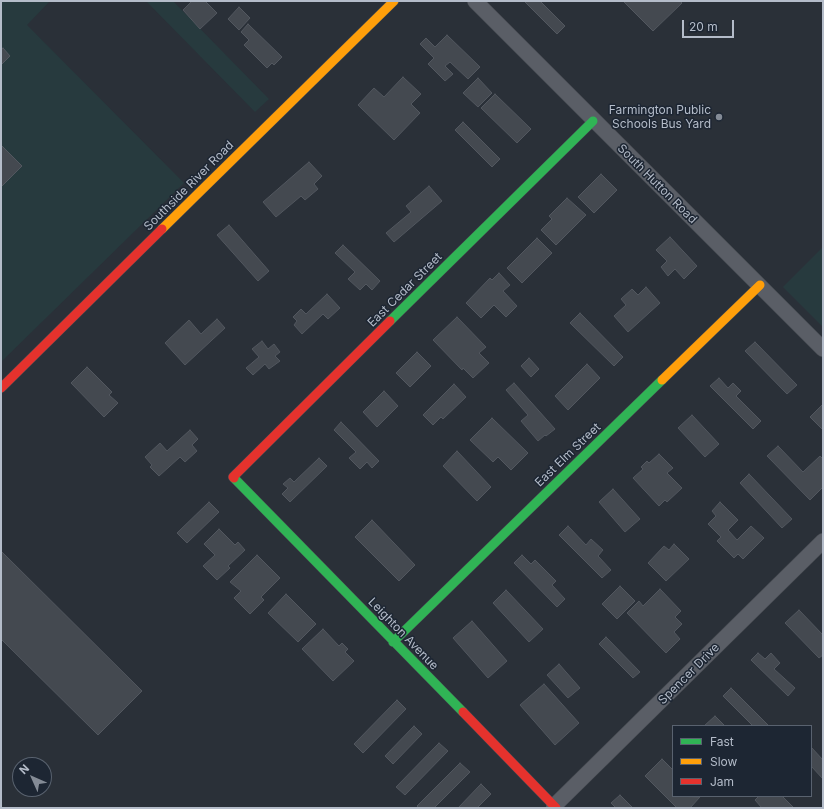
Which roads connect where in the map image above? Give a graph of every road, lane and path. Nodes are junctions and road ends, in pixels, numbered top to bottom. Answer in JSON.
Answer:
{"nodes":[{"id":1,"x":394,"y":1,"type":"edge"},
{"id":2,"x":475,"y":1,"type":"edge"},
{"id":3,"x":593,"y":121,"type":"junction"},
{"id":4,"x":760,"y":285,"type":"junction"},
{"id":5,"x":823,"y":349,"type":"edge"},
{"id":6,"x":1,"y":388,"type":"edge"},
{"id":7,"x":233,"y":476,"type":"joint"},
{"id":8,"x":823,"y":542,"type":"edge"},
{"id":9,"x":393,"y":642,"type":"junction"},
{"id":10,"x":555,"y":807,"type":"edge"}],
"edges":[{"from":1,"to":6,"type":"street","name":"Southside River Road"},
{"from":2,"to":3,"type":"street","name":"South Hutton Road"},
{"from":3,"to":4,"type":"street","name":"South Hutton Road"},
{"from":3,"to":7,"type":"street","name":"East Cedar Street"},
{"from":4,"to":5,"type":"street","name":"South Hutton Road"},
{"from":4,"to":9,"type":"street","name":"East Elm Street"},
{"from":7,"to":9,"type":"street","name":"Leighton Avenue"},
{"from":8,"to":10,"type":"street","name":"Spencer Drive"},
{"from":9,"to":10,"type":"street","name":"Leighton Avenue"}]}
